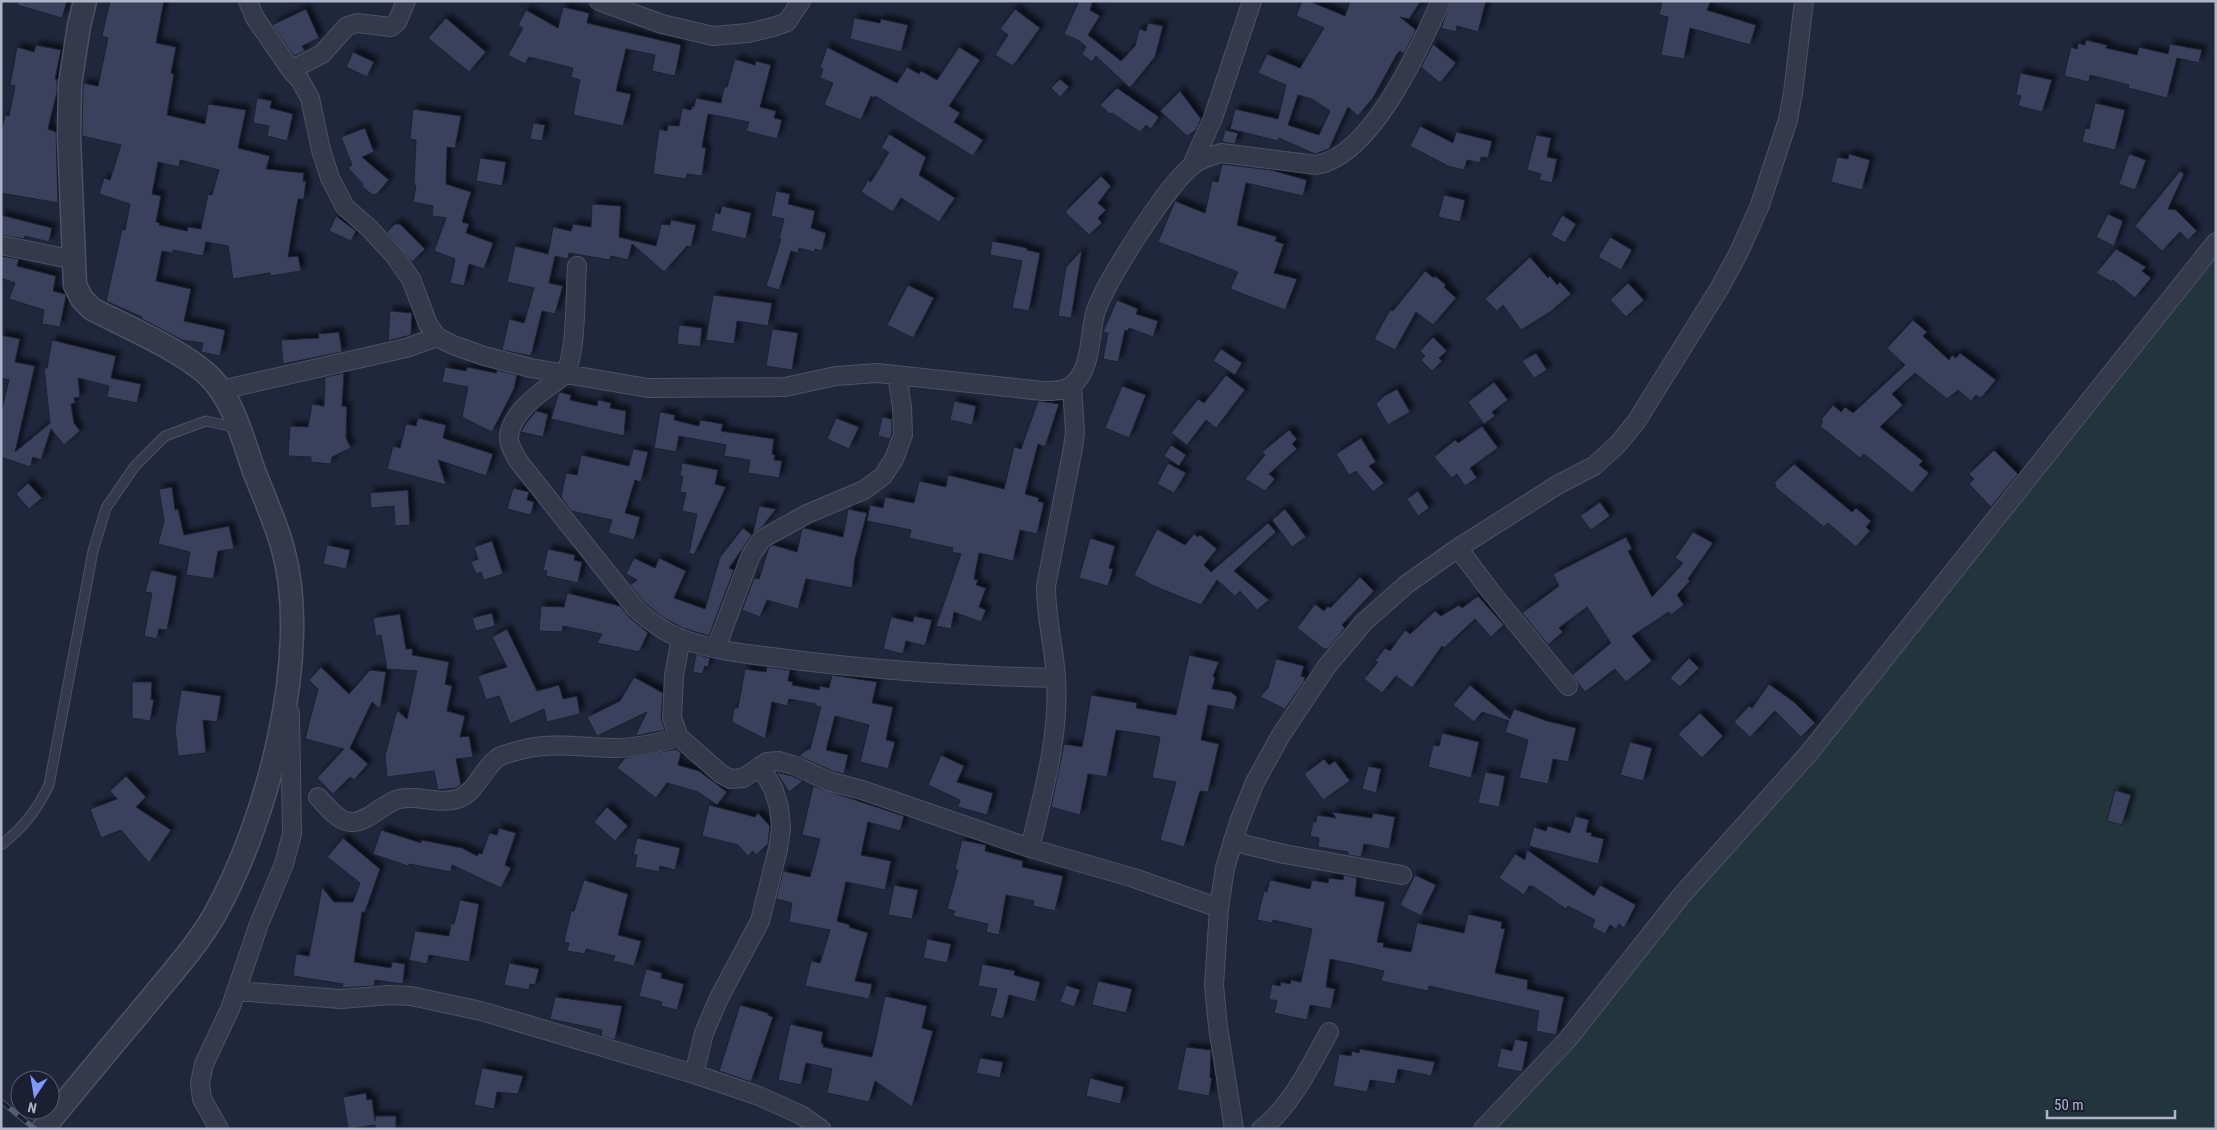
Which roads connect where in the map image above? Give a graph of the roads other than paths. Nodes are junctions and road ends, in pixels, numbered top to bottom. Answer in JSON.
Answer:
{"nodes":[{"id":1,"x":85,"y":1,"type":"edge"},
{"id":2,"x":248,"y":1,"type":"edge"},
{"id":3,"x":406,"y":1,"type":"edge"},
{"id":4,"x":599,"y":1,"type":"edge"},
{"id":5,"x":801,"y":1,"type":"edge"},
{"id":6,"x":1252,"y":1,"type":"edge"},
{"id":7,"x":1441,"y":1,"type":"edge"},
{"id":8,"x":1804,"y":1,"type":"edge"},
{"id":9,"x":291,"y":70,"type":"junction"},
{"id":10,"x":1192,"y":165,"type":"junction"},
{"id":11,"x":2216,"y":242,"type":"edge"},
{"id":12,"x":1,"y":245,"type":"edge"},
{"id":13,"x":75,"y":260,"type":"junction"},
{"id":14,"x":577,"y":266,"type":"dead end"},
{"id":15,"x":437,"y":337,"type":"junction"},
{"id":16,"x":565,"y":374,"type":"junction"},
{"id":17,"x":897,"y":374,"type":"junction"},
{"id":18,"x":1072,"y":386,"type":"junction"},
{"id":19,"x":221,"y":390,"type":"junction"},
{"id":20,"x":238,"y":428,"type":"junction"},
{"id":21,"x":1458,"y":548,"type":"junction"},
{"id":22,"x":681,"y":638,"type":"junction"},
{"id":23,"x":716,"y":648,"type":"junction"},
{"id":24,"x":290,"y":662,"type":"junction"},
{"id":25,"x":1056,"y":678,"type":"junction"},
{"id":26,"x":1568,"y":686,"type":"dead end"},
{"id":27,"x":679,"y":737,"type":"junction"},
{"id":28,"x":760,"y":766,"type":"junction"},
{"id":29,"x":318,"y":797,"type":"dead end"},
{"id":30,"x":1233,"y":840,"type":"junction"},
{"id":31,"x":1,"y":845,"type":"edge"},
{"id":32,"x":1030,"y":848,"type":"junction"},
{"id":33,"x":1402,"y":874,"type":"dead end"},
{"id":34,"x":1219,"y":908,"type":"junction"},
{"id":35,"x":236,"y":991,"type":"junction"},
{"id":36,"x":1329,"y":1032,"type":"dead end"},
{"id":37,"x":694,"y":1074,"type":"junction"},
{"id":38,"x":43,"y":1129,"type":"edge"},
{"id":39,"x":219,"y":1129,"type":"edge"},
{"id":40,"x":821,"y":1129,"type":"edge"},
{"id":41,"x":1234,"y":1129,"type":"edge"},
{"id":42,"x":1261,"y":1129,"type":"edge"},
{"id":43,"x":1483,"y":1129,"type":"edge"}],
"edges":[{"from":1,"to":13,"type":"street"},
{"from":2,"to":9,"type":"street"},
{"from":3,"to":9,"type":"street"},
{"from":4,"to":5,"type":"street"},
{"from":6,"to":10,"type":"street"},
{"from":7,"to":10,"type":"street"},
{"from":8,"to":21,"type":"street"},
{"from":9,"to":15,"type":"street"},
{"from":10,"to":18,"type":"street"},
{"from":11,"to":43,"type":"street"},
{"from":12,"to":13,"type":"street"},
{"from":13,"to":19,"type":"street"},
{"from":14,"to":16,"type":"street"},
{"from":15,"to":16,"type":"street"},
{"from":15,"to":19,"type":"street"},
{"from":16,"to":17,"type":"street"},
{"from":16,"to":22,"type":"street"},
{"from":17,"to":18,"type":"street"},
{"from":17,"to":23,"type":"street"},
{"from":18,"to":25,"type":"street"},
{"from":19,"to":20,"type":"street"},
{"from":20,"to":24,"type":"street"},
{"from":20,"to":31,"type":"lane"},
{"from":21,"to":26,"type":"street"},
{"from":21,"to":30,"type":"street"},
{"from":22,"to":23,"type":"street"},
{"from":22,"to":27,"type":"street"},
{"from":23,"to":25,"type":"street"},
{"from":24,"to":35,"type":"street"},
{"from":24,"to":38,"type":"street"},
{"from":25,"to":32,"type":"street"},
{"from":27,"to":28,"type":"street"},
{"from":27,"to":29,"type":"street"},
{"from":28,"to":32,"type":"street"},
{"from":28,"to":37,"type":"street"},
{"from":30,"to":33,"type":"street"},
{"from":30,"to":34,"type":"street"},
{"from":32,"to":34,"type":"street"},
{"from":34,"to":41,"type":"street"},
{"from":35,"to":37,"type":"street"},
{"from":35,"to":39,"type":"street"},
{"from":36,"to":42,"type":"street"},
{"from":37,"to":40,"type":"street"}]}
